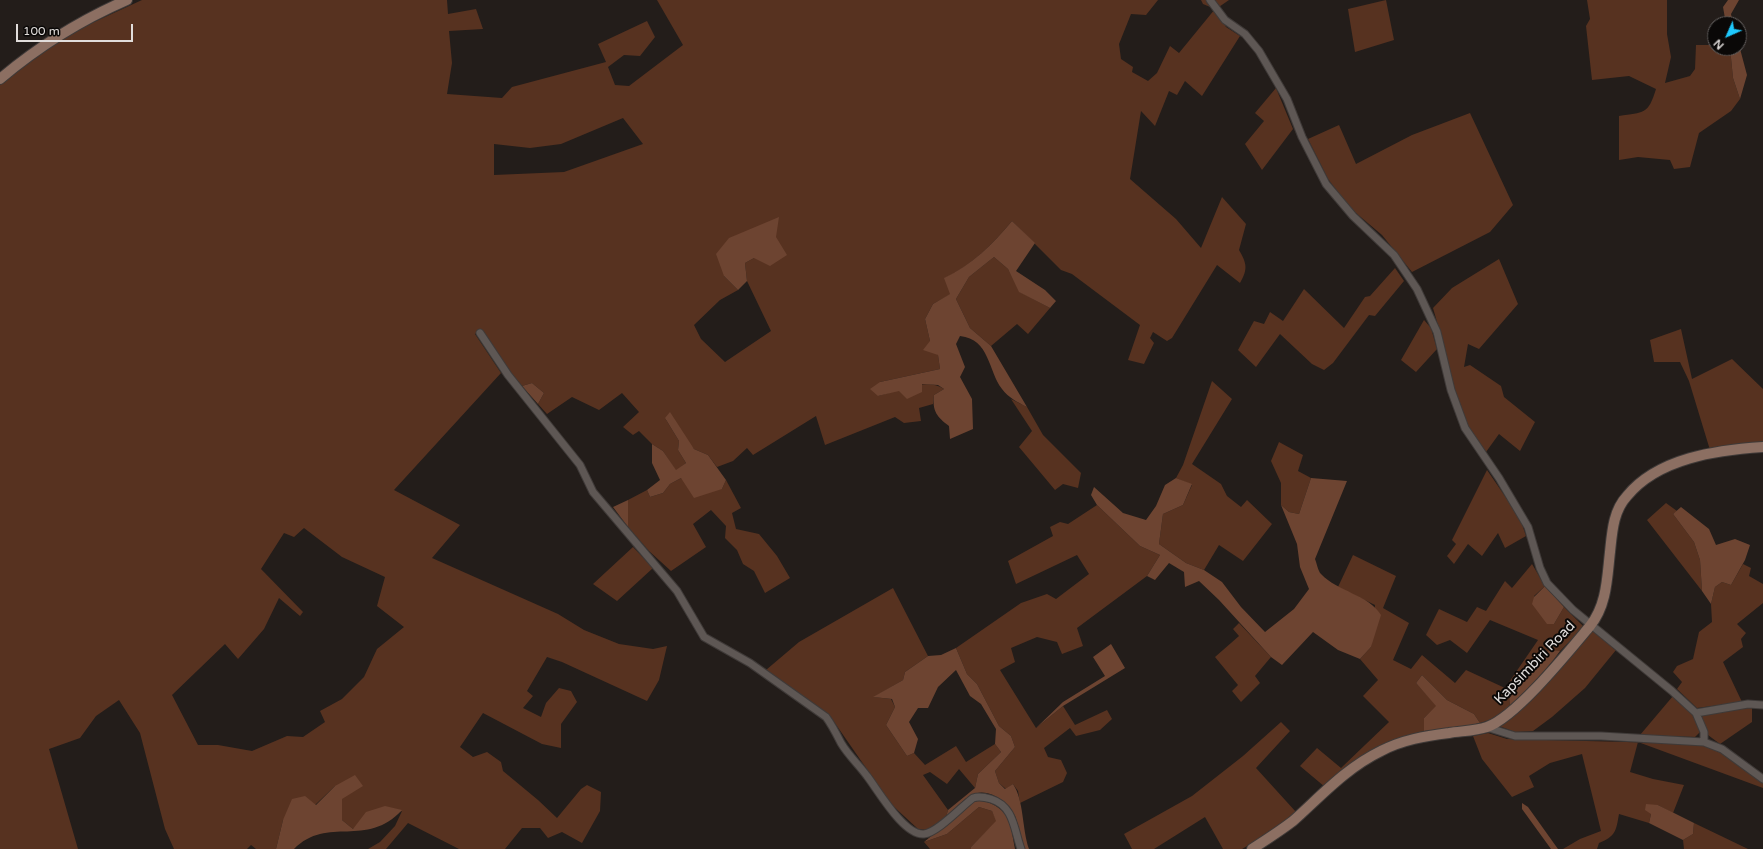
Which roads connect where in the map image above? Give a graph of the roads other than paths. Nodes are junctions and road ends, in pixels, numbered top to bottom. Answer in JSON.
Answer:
{"nodes":[{"id":1,"x":127,"y":0,"type":"edge"},
{"id":2,"x":1210,"y":0,"type":"edge"},
{"id":3,"x":0,"y":79,"type":"edge"},
{"id":4,"x":480,"y":333,"type":"dead end"},
{"id":5,"x":1763,"y":447,"type":"edge"},
{"id":6,"x":1591,"y":624,"type":"junction"},
{"id":7,"x":1763,"y":705,"type":"edge"},
{"id":8,"x":1696,"y":713,"type":"junction"},
{"id":9,"x":1486,"y":727,"type":"junction"},
{"id":10,"x":1704,"y":742,"type":"junction"},
{"id":11,"x":1763,"y":779,"type":"edge"},
{"id":12,"x":1021,"y":849,"type":"edge"},
{"id":13,"x":1252,"y":849,"type":"edge"}],
"edges":[{"from":1,"to":3,"type":"street"},
{"from":2,"to":6,"type":"street"},
{"from":4,"to":12,"type":"street"},
{"from":5,"to":6,"type":"street","name":"Kapsimbiri Road"},
{"from":6,"to":8,"type":"street"},
{"from":6,"to":9,"type":"street","name":"Kapsimbiri Road"},
{"from":7,"to":8,"type":"street"},
{"from":8,"to":10,"type":"street"},
{"from":9,"to":10,"type":"street"},
{"from":9,"to":13,"type":"street","name":"Kapsimbiri Road"},
{"from":10,"to":11,"type":"street"}]}
